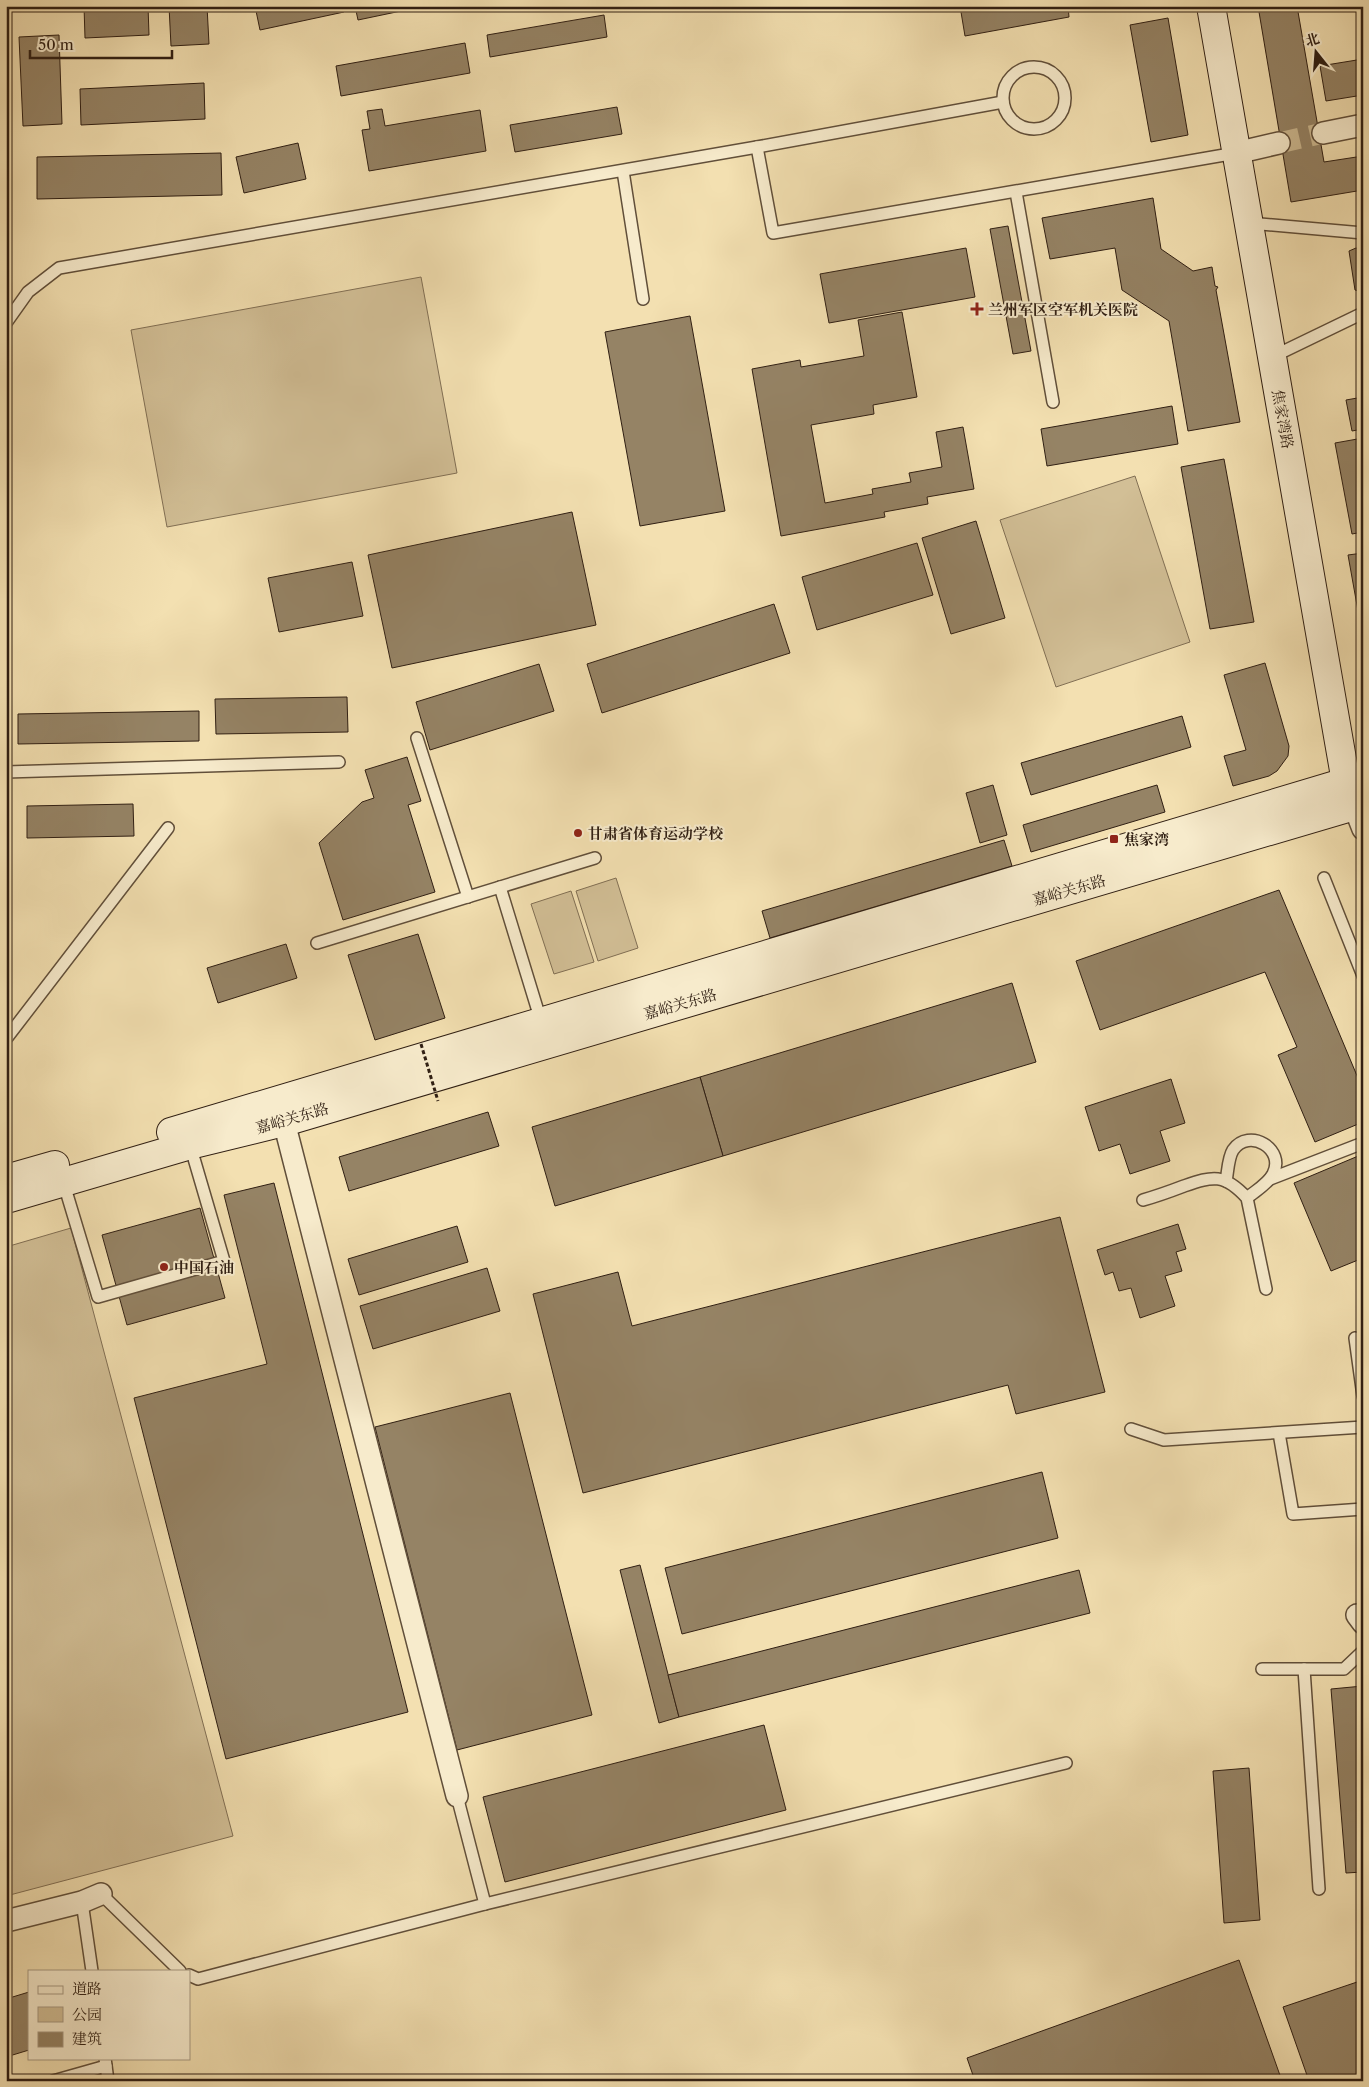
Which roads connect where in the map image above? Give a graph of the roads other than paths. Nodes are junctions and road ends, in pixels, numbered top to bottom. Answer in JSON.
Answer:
{"nodes":[{"id":1,"x":1211,"y":6,"type":"edge"},
{"id":2,"x":1003,"y":102,"type":"junction"},
{"id":3,"x":1363,"y":126,"type":"edge"},
{"id":4,"x":1323,"y":133,"type":"tunnel mouth"},
{"id":5,"x":1279,"y":143,"type":"tunnel mouth"},
{"id":6,"x":757,"y":147,"type":"junction"},
{"id":7,"x":1236,"y":153,"type":"junction"},
{"id":8,"x":623,"y":171,"type":"junction"},
{"id":9,"x":1016,"y":192,"type":"junction"},
{"id":10,"x":1248,"y":223,"type":"junction"},
{"id":11,"x":1363,"y":233,"type":"edge"},
{"id":12,"x":643,"y":299,"type":"dead end"},
{"id":13,"x":1363,"y":313,"type":"edge"},
{"id":14,"x":6,"y":323,"type":"edge"},
{"id":15,"x":1272,"y":357,"type":"junction"},
{"id":16,"x":1053,"y":402,"type":"dead end"},
{"id":17,"x":417,"y":738,"type":"dead end"},
{"id":18,"x":339,"y":762,"type":"dead end"},
{"id":19,"x":6,"y":772,"type":"edge"},
{"id":20,"x":1354,"y":799,"type":"edge"},
{"id":21,"x":168,"y":828,"type":"dead end"},
{"id":22,"x":595,"y":858,"type":"dead end"},
{"id":23,"x":1324,"y":878,"type":"dead end"},
{"id":24,"x":500,"y":887,"type":"junction"},
{"id":25,"x":468,"y":897,"type":"junction"},
{"id":26,"x":317,"y":943,"type":"dead end"},
{"id":27,"x":1363,"y":976,"type":"edge"},
{"id":28,"x":541,"y":1021,"type":"junction"},
{"id":29,"x":6,"y":1039,"type":"edge"},
{"id":30,"x":284,"y":1122,"type":"junction"},
{"id":31,"x":187,"y":1137,"type":"junction"},
{"id":32,"x":1363,"y":1143,"type":"edge"},
{"id":33,"x":61,"y":1173,"type":"junction"},
{"id":34,"x":6,"y":1179,"type":"edge"},
{"id":35,"x":1270,"y":1179,"type":"junction"},
{"id":36,"x":1226,"y":1181,"type":"junction"},
{"id":37,"x":1247,"y":1198,"type":"junction"},
{"id":38,"x":6,"y":1199,"type":"edge"},
{"id":39,"x":1143,"y":1200,"type":"dead end"},
{"id":40,"x":1266,"y":1288,"type":"dead end"},
{"id":41,"x":1354,"y":1338,"type":"dead end"},
{"id":42,"x":1363,"y":1396,"type":"edge"},
{"id":43,"x":1363,"y":1427,"type":"edge"},
{"id":44,"x":1131,"y":1430,"type":"dead end"},
{"id":45,"x":1280,"y":1433,"type":"junction"},
{"id":46,"x":1363,"y":1509,"type":"edge"},
{"id":47,"x":1363,"y":1651,"type":"edge"},
{"id":48,"x":1262,"y":1669,"type":"dead end"},
{"id":49,"x":1304,"y":1669,"type":"junction"},
{"id":50,"x":1066,"y":1763,"type":"dead end"},
{"id":51,"x":457,"y":1796,"type":"joint"},
{"id":52,"x":1319,"y":1889,"type":"dead end"},
{"id":53,"x":92,"y":1898,"type":"junction"},
{"id":54,"x":485,"y":1904,"type":"junction"},
{"id":55,"x":6,"y":1921,"type":"edge"},
{"id":56,"x":92,"y":1970,"type":"edge"},
{"id":57,"x":179,"y":1970,"type":"edge"},
{"id":58,"x":190,"y":1975,"type":"edge"},
{"id":59,"x":106,"y":2062,"type":"edge"},
{"id":60,"x":53,"y":2081,"type":"edge"},
{"id":61,"x":108,"y":2081,"type":"edge"}],
"edges":[{"from":1,"to":7,"type":"main road","name":"焦家湾路"},
{"from":2,"to":2,"type":"lane"},
{"from":2,"to":6,"type":"lane"},
{"from":3,"to":4,"type":"street"},
{"from":5,"to":7,"type":"street"},
{"from":6,"to":8,"type":"lane"},
{"from":6,"to":9,"type":"lane"},
{"from":7,"to":9,"type":"lane"},
{"from":7,"to":10,"type":"main road","name":"焦家湾路"},
{"from":8,"to":12,"type":"lane"},
{"from":8,"to":14,"type":"lane"},
{"from":9,"to":16,"type":"lane"},
{"from":10,"to":11,"type":"lane"},
{"from":10,"to":15,"type":"main road","name":"焦家湾路"},
{"from":13,"to":15,"type":"lane"},
{"from":15,"to":20,"type":"main road","name":"焦家湾路"},
{"from":17,"to":25,"type":"lane"},
{"from":18,"to":19,"type":"lane"},
{"from":20,"to":28,"type":"main road","name":"嘉峪关东路"},
{"from":20,"to":30,"type":"main road","name":"嘉峪关东路"},
{"from":21,"to":29,"type":"lane"},
{"from":22,"to":24,"type":"lane"},
{"from":23,"to":27,"type":"lane"},
{"from":24,"to":25,"type":"lane"},
{"from":24,"to":28,"type":"lane"},
{"from":25,"to":26,"type":"lane"},
{"from":28,"to":31,"type":"main road","name":"嘉峪关东路"},
{"from":30,"to":31,"type":"main road","name":"嘉峪关东路"},
{"from":30,"to":51,"type":"street"},
{"from":31,"to":33,"type":"main road","name":"嘉峪关东路"},
{"from":31,"to":33,"type":"lane"},
{"from":32,"to":35,"type":"lane"},
{"from":33,"to":34,"type":"main road","name":"嘉峪关东路"},
{"from":33,"to":38,"type":"main road","name":"嘉峪关东路"},
{"from":35,"to":36,"type":"lane"},
{"from":35,"to":37,"type":"lane"},
{"from":36,"to":37,"type":"lane"},
{"from":36,"to":39,"type":"lane"},
{"from":37,"to":40,"type":"lane"},
{"from":41,"to":42,"type":"lane"},
{"from":43,"to":45,"type":"lane"},
{"from":44,"to":45,"type":"lane"},
{"from":45,"to":46,"type":"lane"},
{"from":47,"to":49,"type":"lane"},
{"from":48,"to":49,"type":"lane"},
{"from":49,"to":52,"type":"lane"},
{"from":50,"to":54,"type":"lane"},
{"from":51,"to":54,"type":"lane"},
{"from":53,"to":55,"type":"street"},
{"from":53,"to":56,"type":"lane"},
{"from":53,"to":57,"type":"lane"},
{"from":54,"to":58,"type":"lane"},
{"from":59,"to":60,"type":"lane"},
{"from":59,"to":61,"type":"lane"}]}
